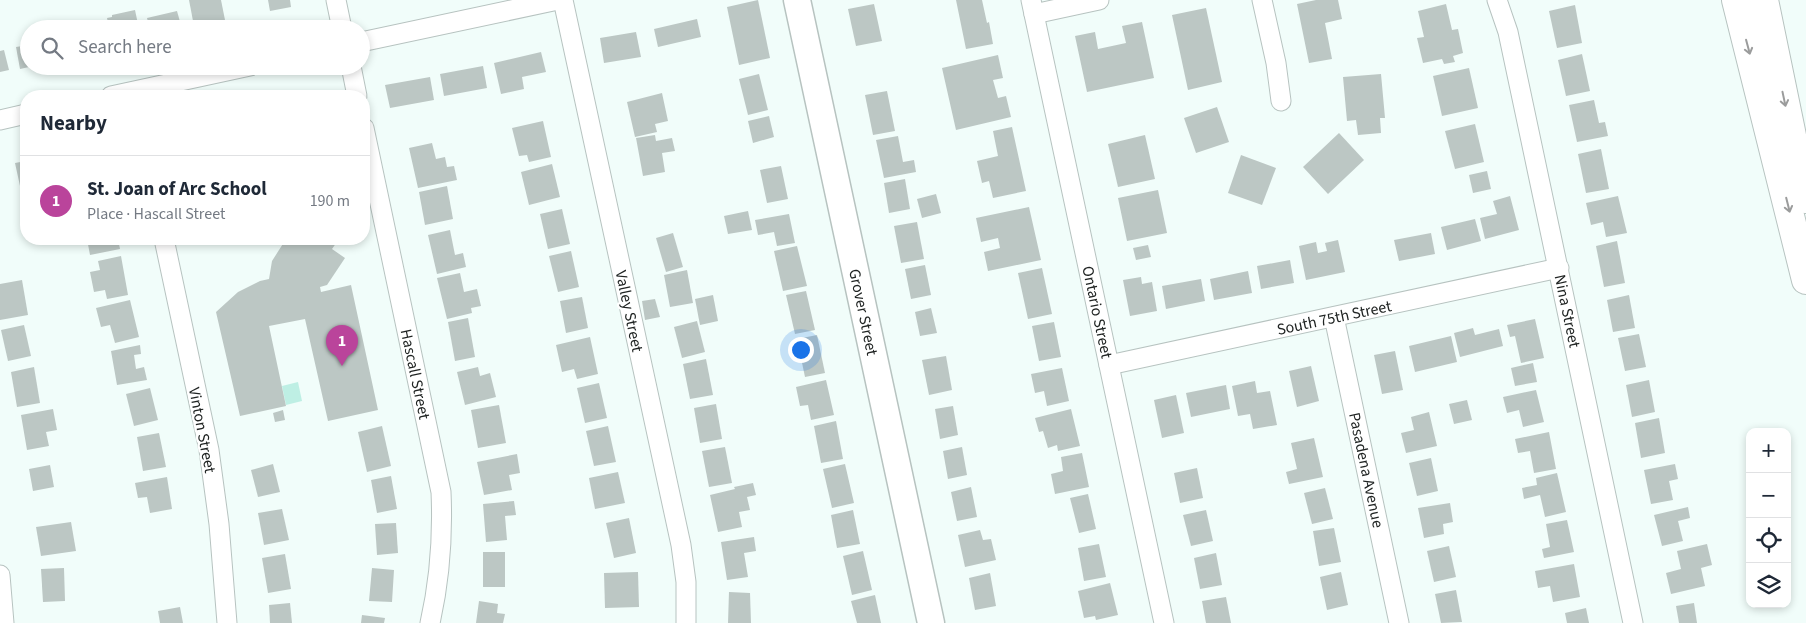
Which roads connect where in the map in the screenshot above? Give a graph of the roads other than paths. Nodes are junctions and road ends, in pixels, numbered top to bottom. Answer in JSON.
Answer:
{"nodes":[{"id":1,"x":336,"y":0,"type":"edge"},
{"id":2,"x":558,"y":0,"type":"edge"},
{"id":3,"x":563,"y":0,"type":"edge"},
{"id":4,"x":797,"y":0,"type":"edge"},
{"id":5,"x":1099,"y":0,"type":"edge"},
{"id":6,"x":1262,"y":0,"type":"edge"},
{"id":7,"x":1497,"y":0,"type":"edge"},
{"id":8,"x":1736,"y":0,"type":"edge"},
{"id":9,"x":1764,"y":0,"type":"edge"},
{"id":10,"x":1033,"y":7,"type":"edge"},
{"id":11,"x":340,"y":20,"type":"edge"},
{"id":12,"x":370,"y":40,"type":"edge"},
{"id":13,"x":212,"y":75,"type":"edge"},
{"id":14,"x":352,"y":75,"type":"edge"},
{"id":15,"x":150,"y":90,"type":"edge"},
{"id":16,"x":356,"y":90,"type":"edge"},
{"id":17,"x":1281,"y":101,"type":"dead end"},
{"id":18,"x":20,"y":115,"type":"edge"},
{"id":19,"x":0,"y":120,"type":"edge"},
{"id":20,"x":370,"y":157,"type":"edge"},
{"id":21,"x":1806,"y":206,"type":"edge"},
{"id":22,"x":165,"y":245,"type":"edge"},
{"id":23,"x":1559,"y":268,"type":"junction"},
{"id":24,"x":1806,"y":280,"type":"edge"},
{"id":25,"x":1334,"y":317,"type":"junction"},
{"id":26,"x":1109,"y":365,"type":"junction"},
{"id":27,"x":0,"y":575,"type":"edge"},
{"id":28,"x":4,"y":623,"type":"edge"},
{"id":29,"x":227,"y":623,"type":"edge"},
{"id":30,"x":430,"y":623,"type":"edge"},
{"id":31,"x":686,"y":623,"type":"edge"},
{"id":32,"x":931,"y":623,"type":"edge"},
{"id":33,"x":1164,"y":623,"type":"edge"},
{"id":34,"x":1399,"y":623,"type":"edge"},
{"id":35,"x":1633,"y":623,"type":"edge"}],
"edges":[{"from":1,"to":11,"type":"street"},
{"from":2,"to":12,"type":"street"},
{"from":3,"to":31,"type":"street","name":"Valley Street"},
{"from":4,"to":32,"type":"street","name":"Grover Street"},
{"from":5,"to":10,"type":"street"},
{"from":6,"to":17,"type":"street"},
{"from":7,"to":23,"type":"street","name":"Nina Street"},
{"from":8,"to":24,"type":"highway","one_way":true},
{"from":9,"to":21,"type":"highway","one_way":true},
{"from":10,"to":26,"type":"street","name":"Ontario Street"},
{"from":13,"to":15,"type":"street"},
{"from":14,"to":16,"type":"street"},
{"from":18,"to":19,"type":"street"},
{"from":20,"to":30,"type":"street","name":"Hascall Street"},
{"from":22,"to":29,"type":"street","name":"Vinton Street"},
{"from":23,"to":25,"type":"street","name":"South 75th Street"},
{"from":23,"to":35,"type":"street","name":"Nina Street"},
{"from":25,"to":26,"type":"street","name":"South 75th Street"},
{"from":25,"to":34,"type":"street","name":"Pasadena Avenue"},
{"from":26,"to":33,"type":"street","name":"Ontario Street"},
{"from":27,"to":28,"type":"street"}]}
